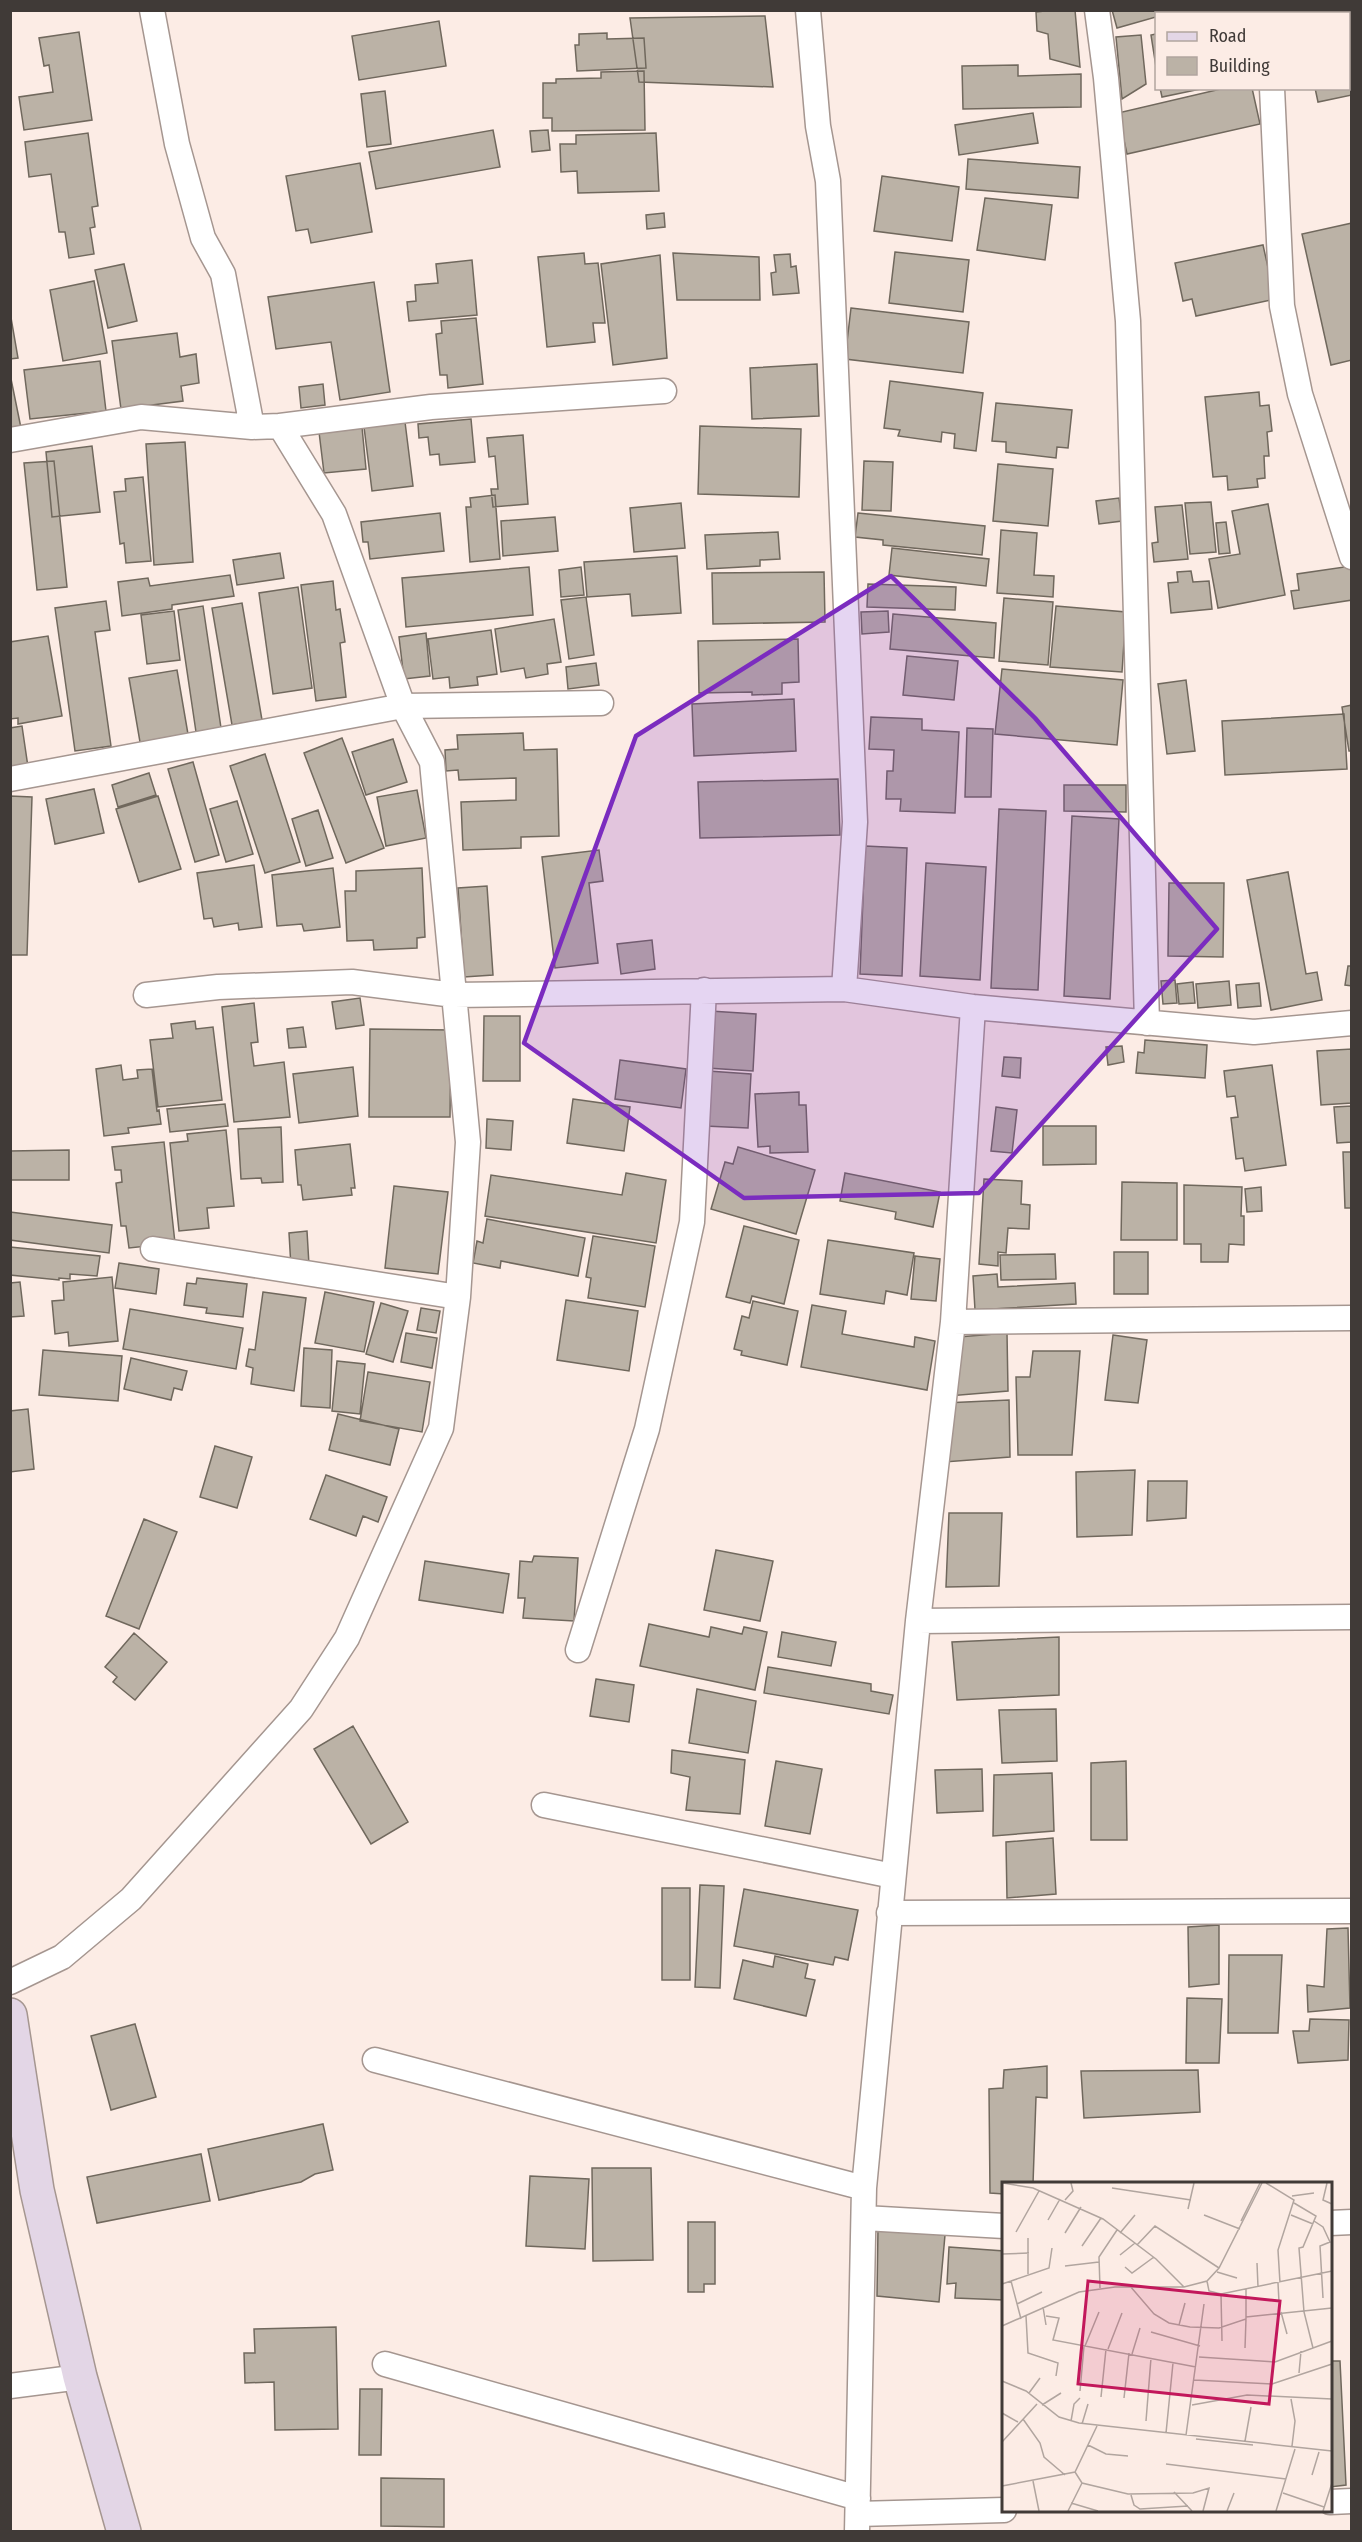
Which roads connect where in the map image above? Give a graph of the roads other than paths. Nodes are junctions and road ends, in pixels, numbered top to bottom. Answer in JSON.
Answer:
{"nodes":[{"id":1,"x":152,"y":10,"type":"edge"},
{"id":2,"x":808,"y":10,"type":"edge"},
{"id":3,"x":1096,"y":10,"type":"edge"},
{"id":4,"x":1272,"y":90,"type":"edge"},
{"id":5,"x":664,"y":391,"type":"dead end"},
{"id":6,"x":280,"y":426,"type":"junction"},
{"id":7,"x":252,"y":427,"type":"junction"},
{"id":8,"x":10,"y":440,"type":"edge"},
{"id":9,"x":1352,"y":557,"type":"edge"},
{"id":10,"x":601,"y":703,"type":"dead end"},
{"id":11,"x":403,"y":706,"type":"junction"},
{"id":12,"x":10,"y":779,"type":"edge"},
{"id":13,"x":844,"y":989,"type":"junction"},
{"id":14,"x":704,"y":990,"type":"junction"},
{"id":15,"x":146,"y":995,"type":"dead end"},
{"id":16,"x":454,"y":995,"type":"junction"},
{"id":17,"x":973,"y":1007,"type":"junction"},
{"id":18,"x":1147,"y":1023,"type":"junction"},
{"id":19,"x":1352,"y":1023,"type":"edge"},
{"id":20,"x":153,"y":1249,"type":"dead end"},
{"id":21,"x":458,"y":1297,"type":"junction"},
{"id":22,"x":1352,"y":1317,"type":"edge"},
{"id":23,"x":953,"y":1322,"type":"junction"},
{"id":24,"x":1352,"y":1617,"type":"edge"},
{"id":25,"x":918,"y":1621,"type":"junction"},
{"id":26,"x":578,"y":1650,"type":"dead end"},
{"id":27,"x":544,"y":1805,"type":"dead end"},
{"id":28,"x":893,"y":1876,"type":"junction"},
{"id":29,"x":1352,"y":1911,"type":"edge"},
{"id":30,"x":889,"y":1913,"type":"junction"},
{"id":31,"x":10,"y":1982,"type":"edge"},
{"id":32,"x":10,"y":2015,"type":"edge"},
{"id":33,"x":375,"y":2060,"type":"dead end"},
{"id":34,"x":864,"y":2188,"type":"junction"},
{"id":35,"x":864,"y":2218,"type":"junction"},
{"id":36,"x":1352,"y":2222,"type":"edge"},
{"id":37,"x":1332,"y":2223,"type":"edge"},
{"id":38,"x":1002,"y":2226,"type":"edge"},
{"id":39,"x":386,"y":2364,"type":"dead end"},
{"id":40,"x":80,"y":2376,"type":"junction"},
{"id":41,"x":10,"y":2386,"type":"edge"},
{"id":42,"x":1352,"y":2501,"type":"edge"},
{"id":43,"x":1332,"y":2502,"type":"edge"},
{"id":44,"x":1002,"y":2510,"type":"edge"},
{"id":45,"x":858,"y":2514,"type":"edge"},
{"id":46,"x":124,"y":2532,"type":"edge"}],
"edges":[{"from":1,"to":7,"type":"street"},
{"from":2,"to":13,"type":"street"},
{"from":3,"to":18,"type":"street"},
{"from":4,"to":9,"type":"street"},
{"from":5,"to":6,"type":"street"},
{"from":6,"to":7,"type":"street"},
{"from":6,"to":11,"type":"street"},
{"from":7,"to":8,"type":"street"},
{"from":10,"to":11,"type":"street"},
{"from":11,"to":12,"type":"street"},
{"from":11,"to":16,"type":"street"},
{"from":13,"to":14,"type":"street"},
{"from":13,"to":17,"type":"street"},
{"from":14,"to":16,"type":"street"},
{"from":14,"to":26,"type":"street"},
{"from":15,"to":16,"type":"street"},
{"from":16,"to":21,"type":"street"},
{"from":17,"to":18,"type":"street"},
{"from":17,"to":23,"type":"street"},
{"from":18,"to":19,"type":"street"},
{"from":20,"to":21,"type":"street"},
{"from":21,"to":31,"type":"street"},
{"from":22,"to":23,"type":"street"},
{"from":23,"to":25,"type":"street"},
{"from":24,"to":25,"type":"street"},
{"from":25,"to":28,"type":"street"},
{"from":27,"to":28,"type":"street"},
{"from":28,"to":30,"type":"street"},
{"from":29,"to":30,"type":"street"},
{"from":30,"to":34,"type":"street"},
{"from":32,"to":40,"type":"street"},
{"from":33,"to":34,"type":"street"},
{"from":34,"to":35,"type":"street"},
{"from":35,"to":38,"type":"street"},
{"from":35,"to":45,"type":"street"},
{"from":36,"to":37,"type":"street"},
{"from":39,"to":45,"type":"street"},
{"from":40,"to":41,"type":"street"},
{"from":40,"to":46,"type":"street"},
{"from":42,"to":43,"type":"street"},
{"from":44,"to":45,"type":"street"}]}
